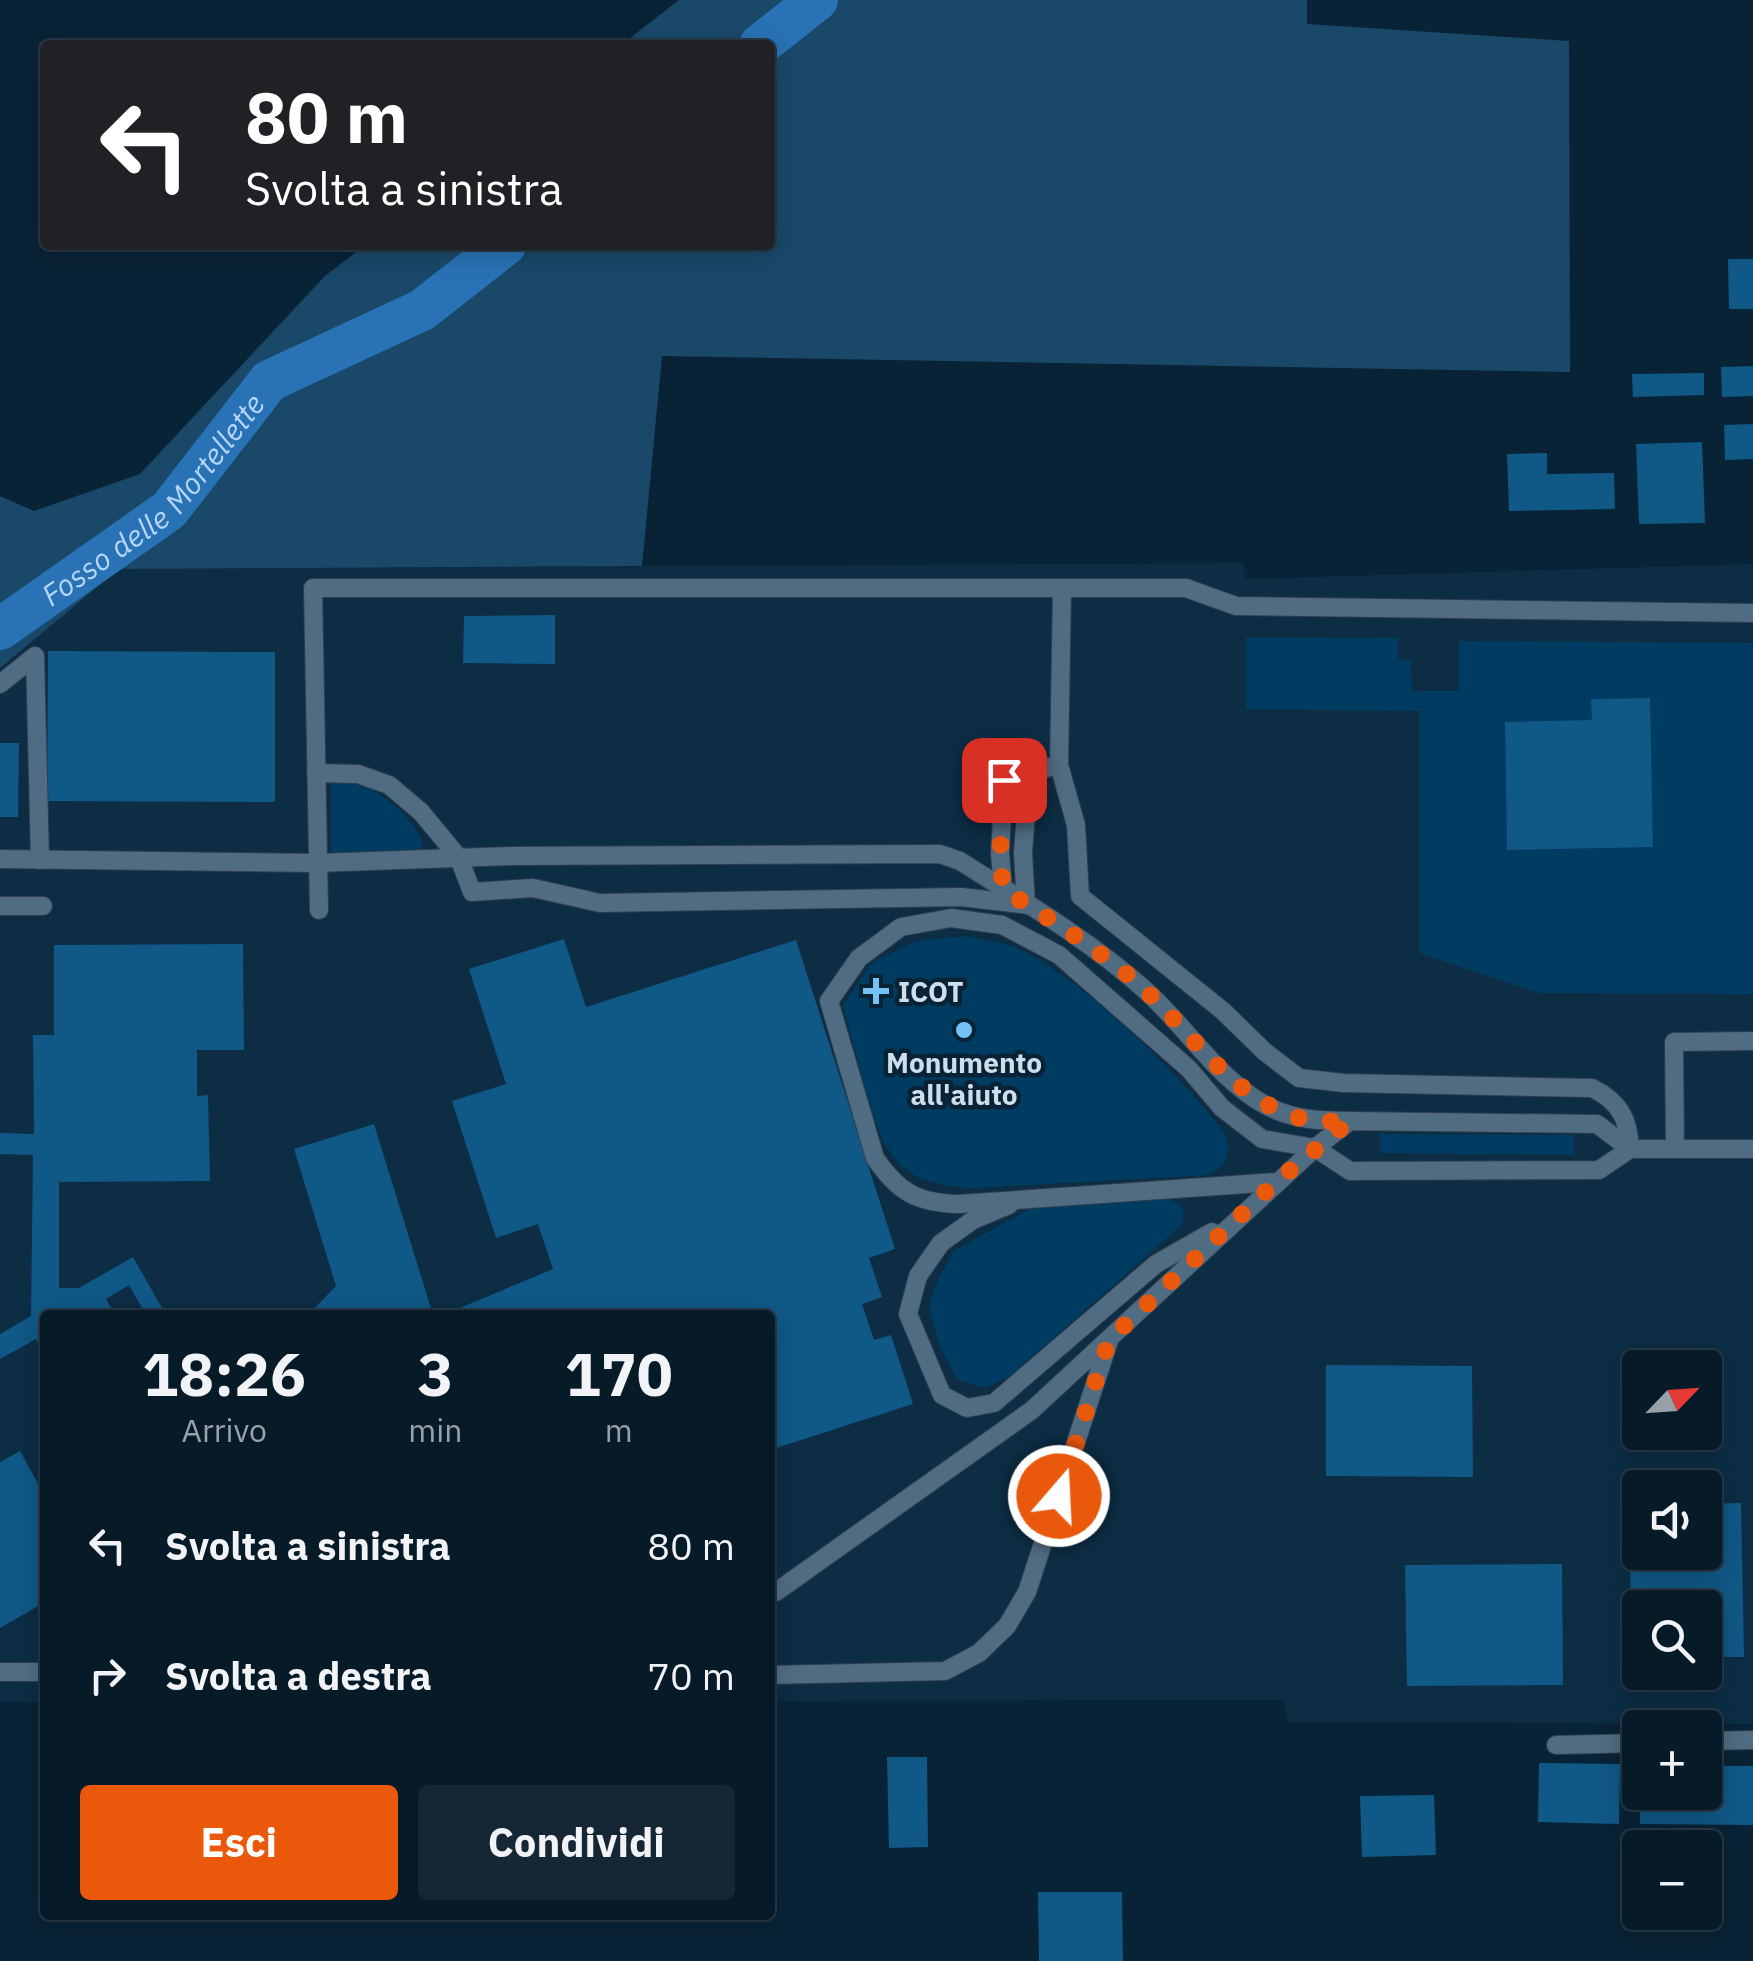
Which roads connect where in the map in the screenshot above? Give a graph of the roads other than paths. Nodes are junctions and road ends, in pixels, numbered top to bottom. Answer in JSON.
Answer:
{"nodes":[{"id":1,"x":1062,"y":588,"type":"junction"},
{"id":2,"x":1753,"y":613,"type":"edge"},
{"id":3,"x":0,"y":684,"type":"edge"},
{"id":4,"x":1059,"y":765,"type":"junction"},
{"id":5,"x":1029,"y":772,"type":"junction"},
{"id":6,"x":316,"y":773,"type":"junction"},
{"id":7,"x":459,"y":858,"type":"junction"},
{"id":8,"x":0,"y":859,"type":"edge"},
{"id":9,"x":40,"y":860,"type":"junction"},
{"id":10,"x":317,"y":863,"type":"junction"},
{"id":11,"x":1003,"y":889,"type":"junction"},
{"id":12,"x":1026,"y":905,"type":"junction"},
{"id":13,"x":0,"y":906,"type":"edge"},
{"id":14,"x":42,"y":906,"type":"dead end"},
{"id":15,"x":319,"y":910,"type":"dead end"},
{"id":16,"x":1753,"y":1041,"type":"edge"},
{"id":17,"x":1350,"y":1121,"type":"junction"},
{"id":18,"x":1315,"y":1148,"type":"junction"},
{"id":19,"x":1630,"y":1149,"type":"junction"},
{"id":20,"x":1675,"y":1149,"type":"junction"},
{"id":21,"x":1753,"y":1150,"type":"edge"},
{"id":22,"x":1276,"y":1182,"type":"junction"},
{"id":23,"x":1026,"y":1198,"type":"junction"},
{"id":24,"x":1238,"y":1218,"type":"junction"},
{"id":25,"x":1109,"y":1340,"type":"junction"},
{"id":26,"x":776,"y":1592,"type":"dead end"},
{"id":27,"x":0,"y":1672,"type":"edge"},
{"id":28,"x":40,"y":1672,"type":"edge"},
{"id":29,"x":775,"y":1675,"type":"edge"},
{"id":30,"x":1753,"y":1740,"type":"edge"},
{"id":31,"x":1722,"y":1741,"type":"edge"},
{"id":32,"x":1622,"y":1744,"type":"edge"},
{"id":33,"x":1556,"y":1746,"type":"dead end"}],
"edges":[{"from":1,"to":2,"type":"lane"},
{"from":1,"to":4,"type":"lane"},
{"from":1,"to":6,"type":"lane"},
{"from":3,"to":9,"type":"lane"},
{"from":4,"to":5,"type":"lane"},
{"from":4,"to":19,"type":"lane"},
{"from":5,"to":11,"type":"lane"},
{"from":5,"to":12,"type":"lane"},
{"from":6,"to":7,"type":"lane"},
{"from":6,"to":10,"type":"lane"},
{"from":7,"to":10,"type":"lane"},
{"from":7,"to":11,"type":"lane"},
{"from":7,"to":12,"type":"lane"},
{"from":8,"to":9,"type":"lane"},
{"from":9,"to":10,"type":"lane"},
{"from":10,"to":15,"type":"lane"},
{"from":11,"to":12,"type":"lane"},
{"from":12,"to":17,"type":"lane"},
{"from":13,"to":14,"type":"lane"},
{"from":16,"to":20,"type":"lane"},
{"from":17,"to":18,"type":"lane"},
{"from":17,"to":19,"type":"lane"},
{"from":18,"to":19,"type":"lane"},
{"from":18,"to":22,"type":"lane"},
{"from":18,"to":23,"type":"lane"},
{"from":19,"to":20,"type":"lane"},
{"from":20,"to":21,"type":"lane"},
{"from":22,"to":23,"type":"lane"},
{"from":22,"to":24,"type":"lane"},
{"from":23,"to":24,"type":"lane"},
{"from":24,"to":25,"type":"lane"},
{"from":25,"to":26,"type":"lane"},
{"from":25,"to":29,"type":"lane"},
{"from":27,"to":28,"type":"lane"},
{"from":30,"to":31,"type":"lane"},
{"from":32,"to":33,"type":"lane"}]}
